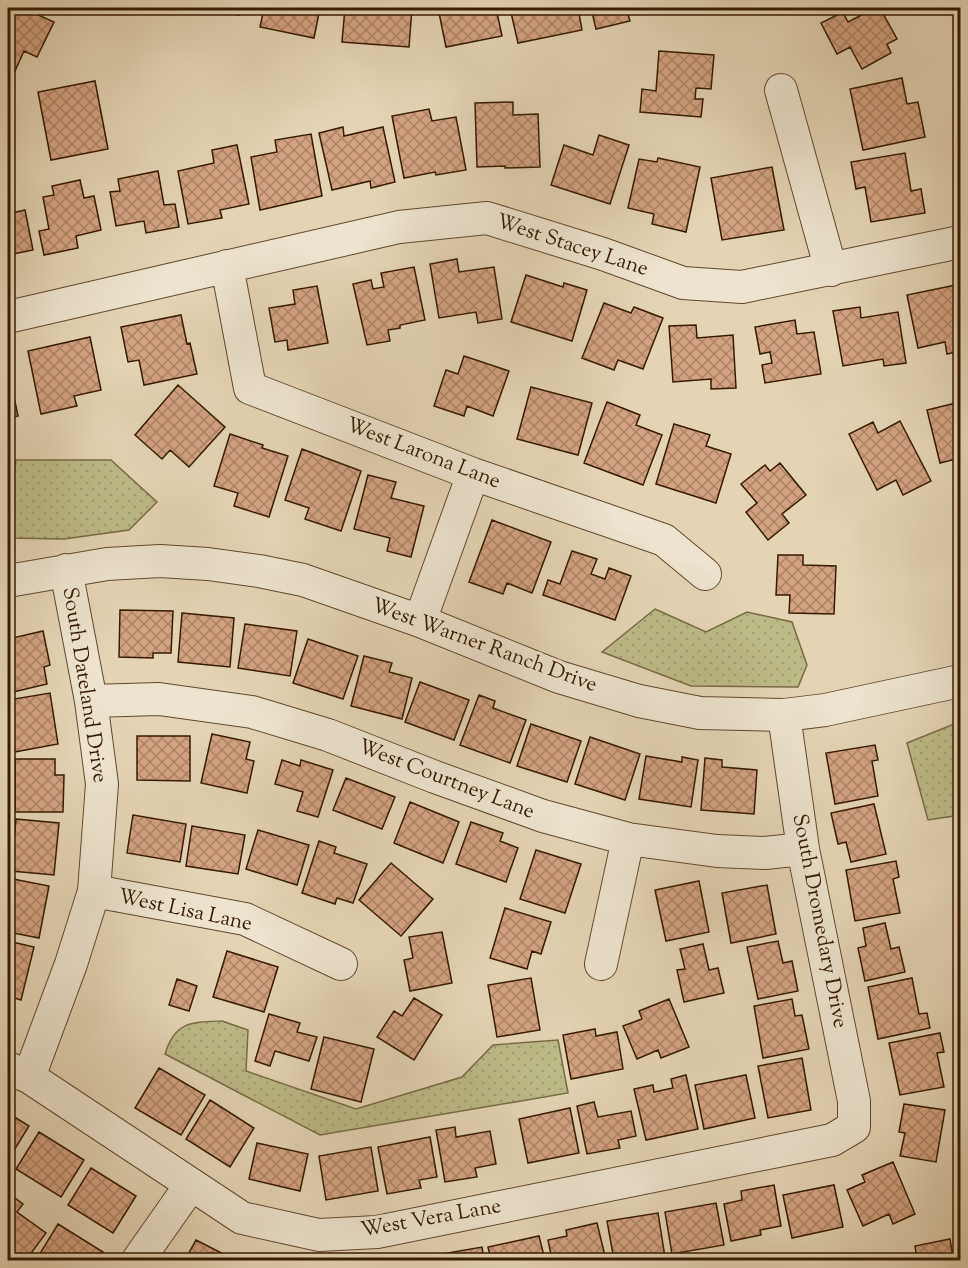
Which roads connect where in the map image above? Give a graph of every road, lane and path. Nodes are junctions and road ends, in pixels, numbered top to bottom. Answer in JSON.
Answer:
{"nodes":[{"id":1,"x":780,"y":90,"type":"dead end"},
{"id":2,"x":960,"y":242,"type":"edge"},
{"id":3,"x":226,"y":266,"type":"junction"},
{"id":4,"x":831,"y":270,"type":"junction"},
{"id":5,"x":8,"y":317,"type":"edge"},
{"id":6,"x":474,"y":474,"type":"junction"},
{"id":7,"x":66,"y":570,"type":"junction"},
{"id":8,"x":705,"y":574,"type":"dead end"},
{"id":9,"x":8,"y":581,"type":"edge"},
{"id":10,"x":420,"y":621,"type":"junction"},
{"id":11,"x":960,"y":681,"type":"edge"},
{"id":12,"x":91,"y":701,"type":"junction"},
{"id":13,"x":784,"y":715,"type":"junction"},
{"id":14,"x":628,"y":839,"type":"junction"},
{"id":15,"x":803,"y":849,"type":"junction"},
{"id":16,"x":93,"y":891,"type":"junction"},
{"id":17,"x":341,"y":964,"type":"dead end"},
{"id":18,"x":601,"y":964,"type":"dead end"},
{"id":19,"x":18,"y":1073,"type":"edge"},
{"id":20,"x":854,"y":1127,"type":"joint"},
{"id":21,"x":190,"y":1186,"type":"junction"},
{"id":22,"x":138,"y":1260,"type":"edge"}],
"edges":[{"from":1,"to":4,"type":"street"},
{"from":2,"to":4,"type":"street","name":"West Stacey Lane"},
{"from":3,"to":4,"type":"street","name":"West Stacey Lane"},
{"from":3,"to":5,"type":"street","name":"West Stacey Lane"},
{"from":3,"to":6,"type":"street","name":"West Larona Lane"},
{"from":6,"to":8,"type":"street","name":"West Larona Lane"},
{"from":6,"to":10,"type":"street"},
{"from":7,"to":9,"type":"street","name":"West Warner Ranch Drive"},
{"from":7,"to":10,"type":"street","name":"West Warner Ranch Drive"},
{"from":7,"to":12,"type":"street","name":"South Dateland Drive"},
{"from":10,"to":13,"type":"street","name":"West Warner Ranch Drive"},
{"from":11,"to":13,"type":"street","name":"West Warner Ranch Drive"},
{"from":12,"to":14,"type":"street","name":"West Courtney Lane"},
{"from":12,"to":16,"type":"street","name":"South Dateland Drive"},
{"from":13,"to":15,"type":"street","name":"South Dromedary Drive"},
{"from":14,"to":15,"type":"street","name":"West Courtney Lane"},
{"from":14,"to":18,"type":"street"},
{"from":15,"to":20,"type":"street","name":"South Dromedary Drive"},
{"from":16,"to":17,"type":"street","name":"West Lisa Lane"},
{"from":16,"to":19,"type":"street","name":"South Dateland Drive"},
{"from":19,"to":21,"type":"street","name":"West Vera Lane"},
{"from":20,"to":21,"type":"street","name":"West Vera Lane"},
{"from":21,"to":22,"type":"street"}]}
